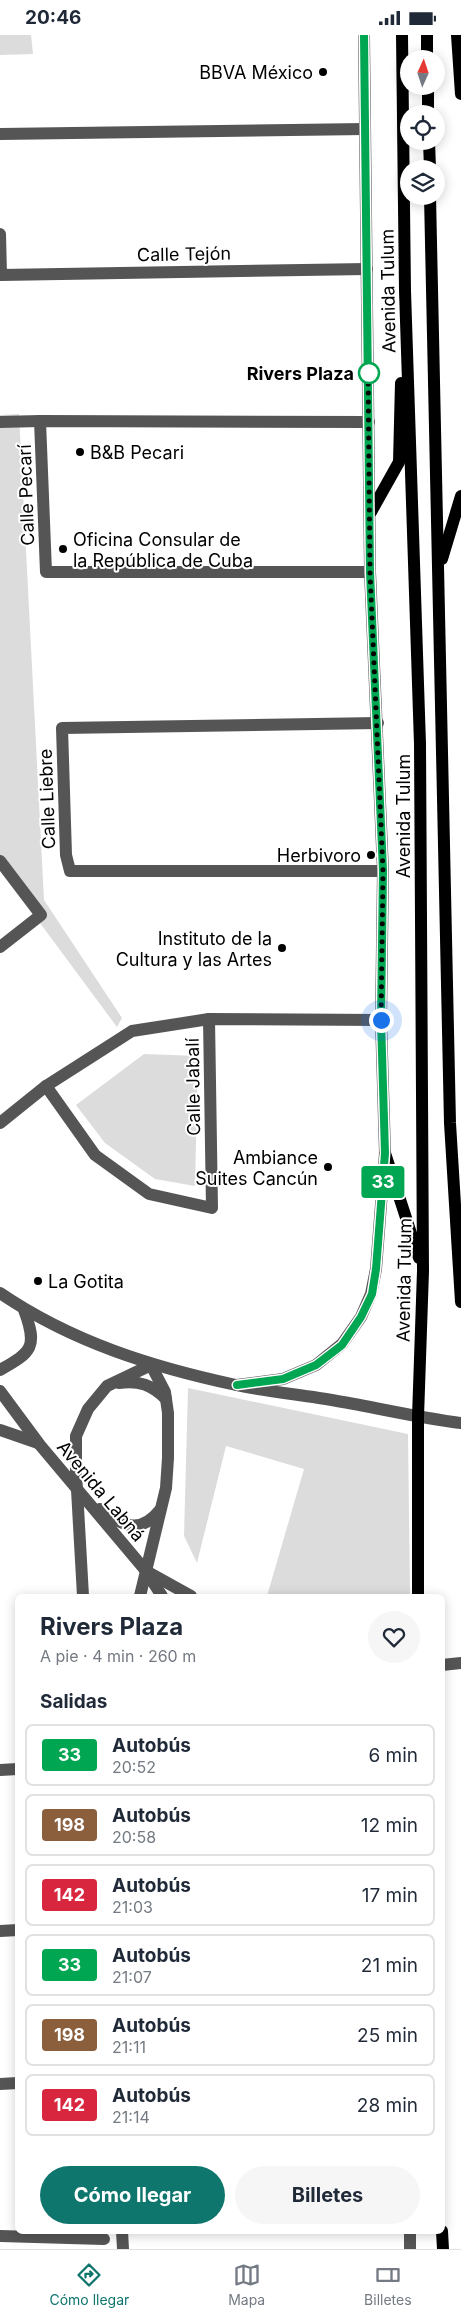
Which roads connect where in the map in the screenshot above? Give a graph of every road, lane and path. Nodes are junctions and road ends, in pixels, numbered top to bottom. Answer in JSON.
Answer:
{"nodes":[{"id":1,"x":364,"y":35,"type":"edge"},
{"id":2,"x":402,"y":35,"type":"edge"},
{"id":3,"x":427,"y":35,"type":"edge"},
{"id":4,"x":457,"y":35,"type":"edge"},
{"id":5,"x":427,"y":50,"type":"edge"},
{"id":6,"x":461,"y":94,"type":"edge"},
{"id":7,"x":366,"y":129,"type":"junction"},
{"id":8,"x":0,"y":134,"type":"edge"},
{"id":9,"x":430,"y":205,"type":"edge"},
{"id":10,"x":0,"y":234,"type":"edge"},
{"id":11,"x":367,"y":269,"type":"junction"},
{"id":12,"x":0,"y":275,"type":"edge"},
{"id":13,"x":405,"y":291,"type":"junction"},
{"id":14,"x":40,"y":421,"type":"junction"},
{"id":15,"x":0,"y":422,"type":"edge"},
{"id":16,"x":369,"y":422,"type":"junction"},
{"id":17,"x":461,"y":496,"type":"edge"},
{"id":18,"x":371,"y":512,"type":"junction"},
{"id":19,"x":438,"y":571,"type":"junction"},
{"id":20,"x":370,"y":572,"type":"junction"},
{"id":21,"x":378,"y":723,"type":"junction"},
{"id":22,"x":0,"y":861,"type":"edge"},
{"id":23,"x":383,"y":871,"type":"junction"},
{"id":24,"x":0,"y":947,"type":"edge"},
{"id":25,"x":209,"y":1019,"type":"junction"},
{"id":26,"x":381,"y":1020,"type":"junction"},
{"id":27,"x":46,"y":1086,"type":"junction"},
{"id":28,"x":0,"y":1123,"type":"edge"},
{"id":29,"x":385,"y":1153,"type":"junction"},
{"id":30,"x":459,"y":1231,"type":"edge"},
{"id":31,"x":423,"y":1271,"type":"junction"},
{"id":32,"x":0,"y":1293,"type":"edge"},
{"id":33,"x":461,"y":1302,"type":"edge"},
{"id":34,"x":24,"y":1310,"type":"junction"},
{"id":35,"x":151,"y":1365,"type":"junction"},
{"id":36,"x":0,"y":1371,"type":"edge"},
{"id":37,"x":237,"y":1385,"type":"junction"},
{"id":38,"x":107,"y":1386,"type":"junction"},
{"id":39,"x":0,"y":1391,"type":"edge"},
{"id":40,"x":166,"y":1399,"type":"junction"},
{"id":41,"x":418,"y":1417,"type":"junction"},
{"id":42,"x":461,"y":1423,"type":"edge"},
{"id":43,"x":0,"y":1431,"type":"edge"},
{"id":44,"x":40,"y":1445,"type":"junction"},
{"id":45,"x":79,"y":1492,"type":"junction"},
{"id":46,"x":160,"y":1510,"type":"junction"},
{"id":47,"x":146,"y":1571,"type":"junction"},
{"id":48,"x":83,"y":1594,"type":"edge"},
{"id":49,"x":140,"y":1594,"type":"edge"},
{"id":50,"x":161,"y":1594,"type":"edge"},
{"id":51,"x":187,"y":1594,"type":"edge"},
{"id":52,"x":418,"y":1594,"type":"edge"},
{"id":53,"x":461,"y":1663,"type":"edge"},
{"id":54,"x":445,"y":1665,"type":"edge"},
{"id":55,"x":0,"y":1769,"type":"edge"},
{"id":56,"x":15,"y":1769,"type":"edge"},
{"id":57,"x":15,"y":1930,"type":"edge"},
{"id":58,"x":0,"y":1931,"type":"edge"},
{"id":59,"x":0,"y":2083,"type":"edge"},
{"id":60,"x":15,"y":2083,"type":"edge"},
{"id":61,"x":122,"y":2234,"type":"edge"},
{"id":62,"x":410,"y":2234,"type":"edge"},
{"id":63,"x":442,"y":2234,"type":"edge"},
{"id":64,"x":0,"y":2236,"type":"edge"},
{"id":65,"x":104,"y":2240,"type":"edge"},
{"id":66,"x":123,"y":2249,"type":"edge"},
{"id":67,"x":410,"y":2249,"type":"edge"},
{"id":68,"x":442,"y":2249,"type":"edge"}],
"edges":[{"from":1,"to":7,"type":"street","name":"Avenida Tulum"},
{"from":2,"to":13,"type":"main road","name":"Avenida Tulum"},
{"from":3,"to":5,"type":"main road"},
{"from":4,"to":6,"type":"main road"},
{"from":7,"to":8,"type":"street"},
{"from":7,"to":11,"type":"street","name":"Avenida Tulum"},
{"from":9,"to":19,"type":"main road"},
{"from":10,"to":12,"type":"street","name":"Calle Tejón"},
{"from":11,"to":12,"type":"street","name":"Calle Tejón"},
{"from":11,"to":16,"type":"street","name":"Avenida Tulum"},
{"from":13,"to":18,"type":"main road"},
{"from":13,"to":31,"type":"main road","name":"Avenida Tulum"},
{"from":14,"to":15,"type":"street"},
{"from":14,"to":16,"type":"street","name":"Calle Pecarí"},
{"from":14,"to":20,"type":"street","name":"Calle Pecarí"},
{"from":16,"to":18,"type":"street","name":"Avenida Tulum"},
{"from":17,"to":19,"type":"main road"},
{"from":18,"to":20,"type":"street","name":"Avenida Tulum"},
{"from":19,"to":30,"type":"main road"},
{"from":20,"to":21,"type":"street","name":"Avenida Tulum"},
{"from":21,"to":23,"type":"street","name":"Avenida Tulum"},
{"from":21,"to":23,"type":"street","name":"Calle Liebre"},
{"from":22,"to":24,"type":"street"},
{"from":23,"to":26,"type":"street","name":"Avenida Tulum"},
{"from":25,"to":26,"type":"street","name":"Calle Jabalí"},
{"from":25,"to":27,"type":"street","name":"Calle Jabalí"},
{"from":25,"to":27,"type":"street","name":"Calle Jabalí"},
{"from":26,"to":29,"type":"street","name":"Avenida Tulum"},
{"from":27,"to":28,"type":"street","name":"Calle Jabalí"},
{"from":29,"to":31,"type":"main road"},
{"from":29,"to":37,"type":"street","name":"Avenida Tulum"},
{"from":30,"to":33,"type":"main road"},
{"from":31,"to":41,"type":"main road","name":"Avenida Tulum"},
{"from":32,"to":34,"type":"street"},
{"from":34,"to":35,"type":"street"},
{"from":34,"to":36,"type":"street"},
{"from":35,"to":37,"type":"street"},
{"from":35,"to":38,"type":"street"},
{"from":35,"to":40,"type":"street"},
{"from":37,"to":41,"type":"street"},
{"from":38,"to":40,"type":"street"},
{"from":38,"to":45,"type":"street"},
{"from":39,"to":44,"type":"street","name":"Avenida Labná"},
{"from":40,"to":46,"type":"street"},
{"from":41,"to":42,"type":"street"},
{"from":41,"to":52,"type":"main road","name":"Avenida Tulum"},
{"from":43,"to":44,"type":"street"},
{"from":44,"to":45,"type":"street","name":"Avenida Labná"},
{"from":45,"to":46,"type":"street"},
{"from":45,"to":47,"type":"street","name":"Avenida Labná"},
{"from":45,"to":48,"type":"street"},
{"from":46,"to":47,"type":"street"},
{"from":47,"to":49,"type":"street"},
{"from":47,"to":50,"type":"street"},
{"from":47,"to":51,"type":"street","name":"Avenida Labná"},
{"from":53,"to":54,"type":"street"},
{"from":55,"to":56,"type":"street"},
{"from":57,"to":58,"type":"street"},
{"from":59,"to":60,"type":"street"},
{"from":61,"to":66,"type":"street"},
{"from":62,"to":67,"type":"street"},
{"from":63,"to":68,"type":"main road"},
{"from":64,"to":65,"type":"street"}]}
